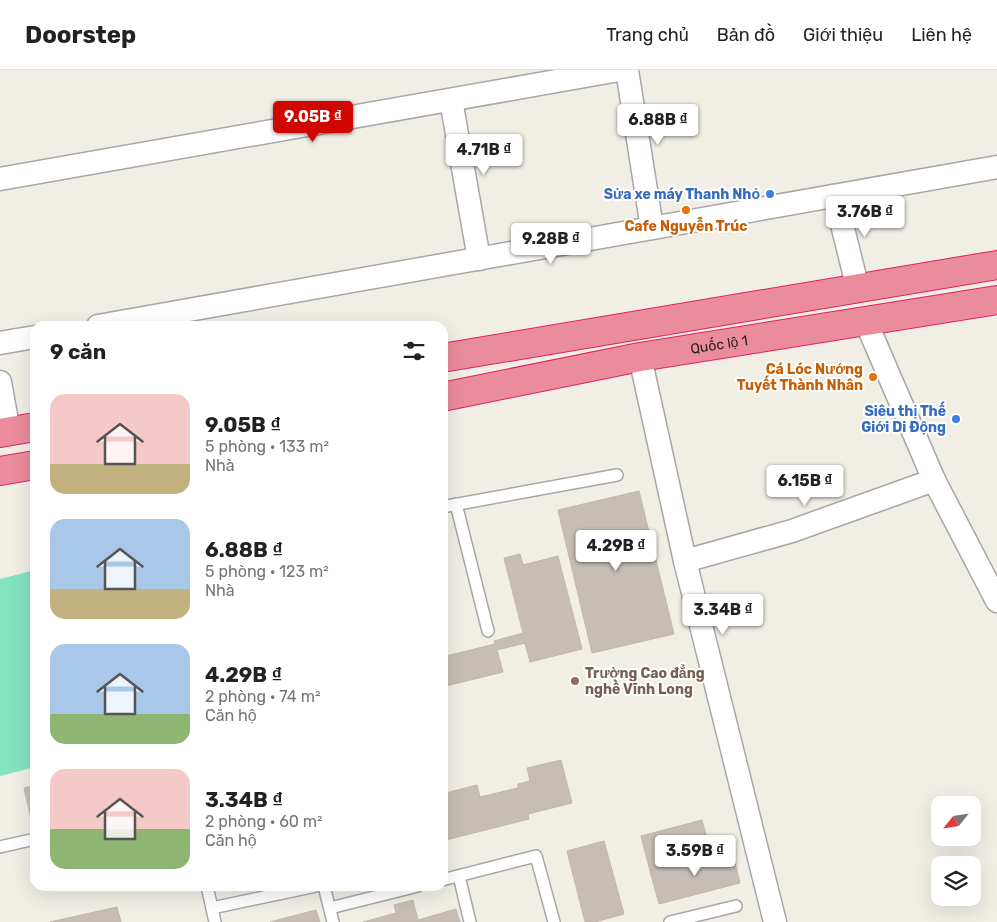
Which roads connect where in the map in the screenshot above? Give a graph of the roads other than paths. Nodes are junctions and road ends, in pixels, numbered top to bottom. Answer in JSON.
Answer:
{"nodes":[{"id":1,"x":619,"y":70,"type":"edge"},
{"id":2,"x":627,"y":70,"type":"edge"},
{"id":3,"x":452,"y":100,"type":"junction"},
{"id":4,"x":997,"y":167,"type":"edge"},
{"id":5,"x":0,"y":179,"type":"edge"},
{"id":6,"x":835,"y":196,"type":"junction"},
{"id":7,"x":652,"y":228,"type":"junction"},
{"id":8,"x":479,"y":259,"type":"junction"},
{"id":9,"x":997,"y":265,"type":"edge"},
{"id":10,"x":858,"y":289,"type":"junction"},
{"id":11,"x":997,"y":300,"type":"edge"},
{"id":12,"x":126,"y":321,"type":"edge"},
{"id":13,"x":866,"y":322,"type":"junction"},
{"id":14,"x":30,"y":338,"type":"edge"},
{"id":15,"x":0,"y":343,"type":"edge"},
{"id":16,"x":640,"y":356,"type":"junction"},
{"id":17,"x":448,"y":357,"type":"edge"},
{"id":18,"x":0,"y":382,"type":"edge"},
{"id":19,"x":448,"y":396,"type":"edge"},
{"id":20,"x":15,"y":431,"type":"edge"},
{"id":21,"x":30,"y":465,"type":"edge"},
{"id":22,"x":0,"y":471,"type":"edge"},
{"id":23,"x":617,"y":475,"type":"dead end"},
{"id":24,"x":934,"y":480,"type":"junction"},
{"id":25,"x":456,"y":504,"type":"junction"},
{"id":26,"x":448,"y":506,"type":"edge"},
{"id":27,"x":685,"y":561,"type":"junction"},
{"id":28,"x":997,"y":601,"type":"edge"},
{"id":29,"x":488,"y":631,"type":"dead end"},
{"id":30,"x":30,"y":840,"type":"edge"},
{"id":31,"x":0,"y":847,"type":"edge"},
{"id":32,"x":459,"y":876,"type":"junction"},
{"id":33,"x":448,"y":879,"type":"edge"},
{"id":34,"x":208,"y":891,"type":"edge"},
{"id":35,"x":292,"y":891,"type":"edge"},
{"id":36,"x":325,"y":891,"type":"edge"},
{"id":37,"x":398,"y":891,"type":"edge"},
{"id":38,"x":736,"y":906,"type":"dead end"},
{"id":39,"x":212,"y":908,"type":"junction"},
{"id":40,"x":330,"y":908,"type":"junction"},
{"id":41,"x":215,"y":922,"type":"edge"},
{"id":42,"x":333,"y":922,"type":"edge"},
{"id":43,"x":470,"y":922,"type":"edge"},
{"id":44,"x":554,"y":922,"type":"edge"},
{"id":45,"x":670,"y":922,"type":"edge"},
{"id":46,"x":775,"y":922,"type":"edge"}],
"edges":[{"from":1,"to":3,"type":"street"},
{"from":2,"to":7,"type":"street"},
{"from":3,"to":5,"type":"street"},
{"from":3,"to":8,"type":"street"},
{"from":4,"to":6,"type":"street"},
{"from":6,"to":7,"type":"street"},
{"from":6,"to":10,"type":"street"},
{"from":7,"to":8,"type":"street"},
{"from":8,"to":12,"type":"street"},
{"from":9,"to":10,"type":"highway"},
{"from":10,"to":13,"type":"highway"},
{"from":10,"to":17,"type":"highway"},
{"from":11,"to":13,"type":"highway","name":"Quốc lộ 1"},
{"from":13,"to":16,"type":"highway","name":"Quốc lộ 1"},
{"from":13,"to":24,"type":"street"},
{"from":14,"to":15,"type":"street"},
{"from":16,"to":19,"type":"highway","name":"Quốc lộ 1"},
{"from":16,"to":27,"type":"street"},
{"from":18,"to":20,"type":"street"},
{"from":21,"to":22,"type":"highway"},
{"from":23,"to":25,"type":"lane"},
{"from":24,"to":27,"type":"street"},
{"from":24,"to":28,"type":"street"},
{"from":25,"to":26,"type":"lane"},
{"from":25,"to":29,"type":"lane"},
{"from":27,"to":46,"type":"street"},
{"from":30,"to":31,"type":"lane"},
{"from":32,"to":33,"type":"lane"},
{"from":32,"to":43,"type":"lane"},
{"from":32,"to":44,"type":"lane"},
{"from":34,"to":39,"type":"lane"},
{"from":35,"to":39,"type":"lane"},
{"from":36,"to":40,"type":"lane"},
{"from":37,"to":40,"type":"lane"},
{"from":38,"to":45,"type":"lane"},
{"from":39,"to":41,"type":"lane"},
{"from":40,"to":42,"type":"lane"}]}
